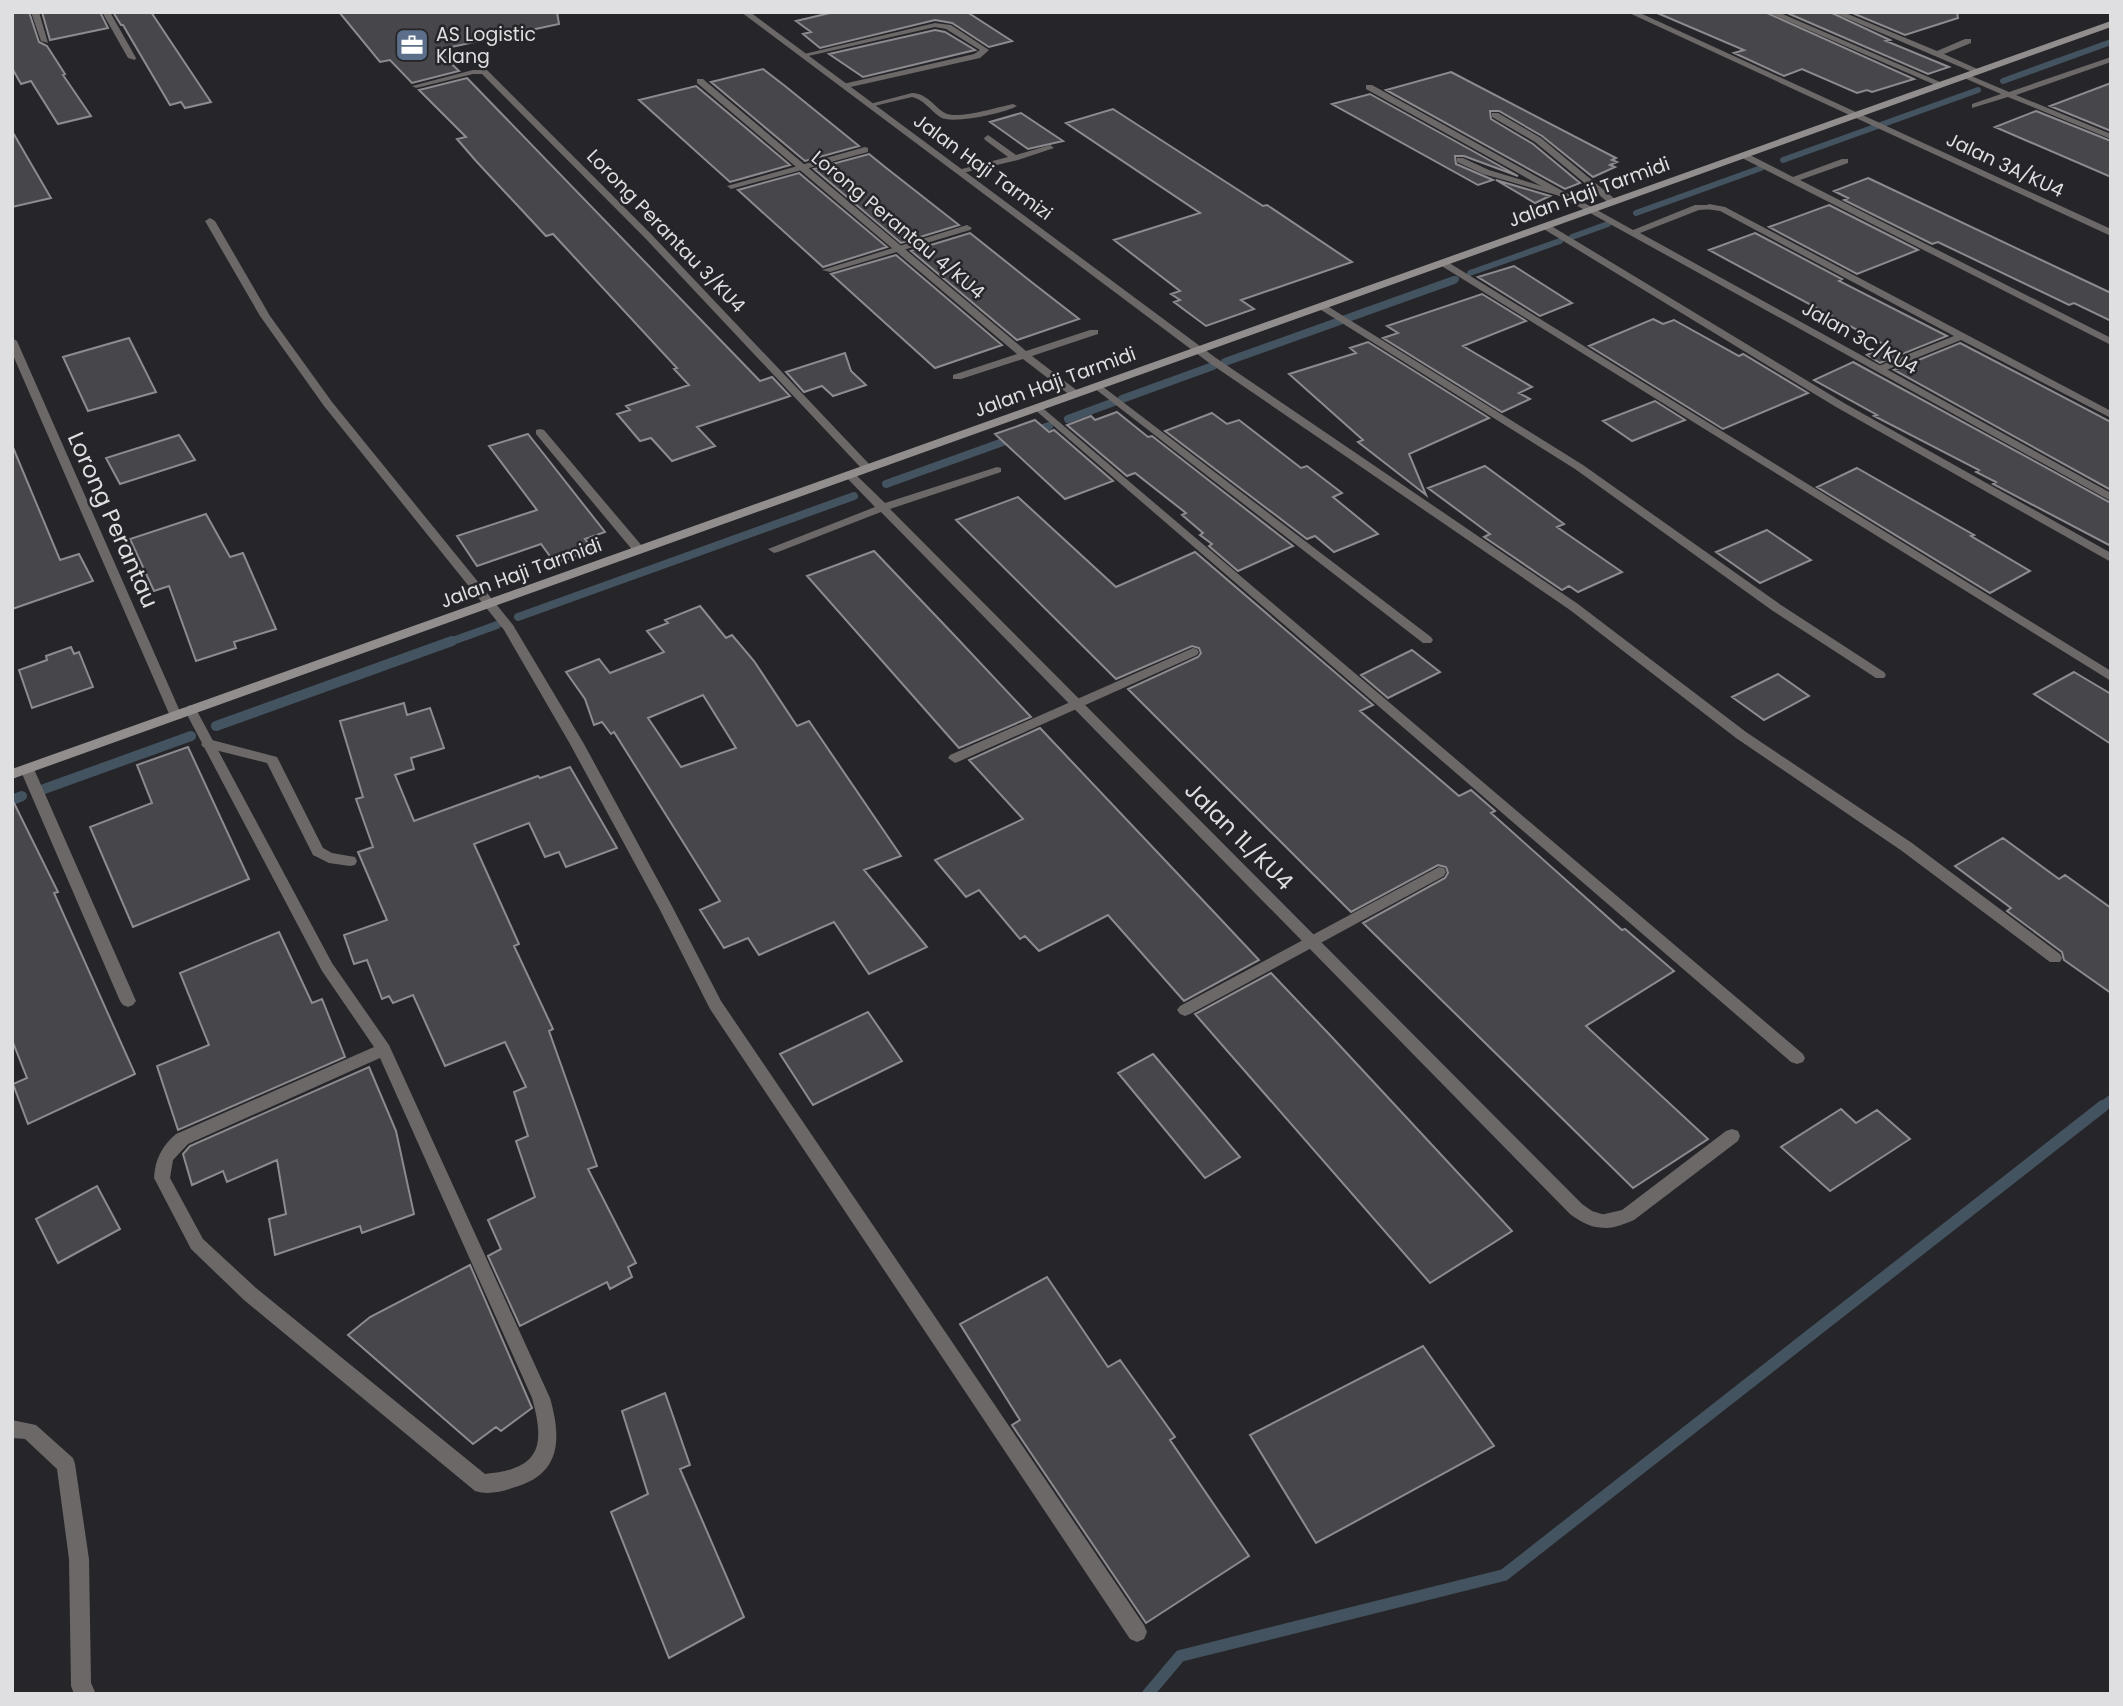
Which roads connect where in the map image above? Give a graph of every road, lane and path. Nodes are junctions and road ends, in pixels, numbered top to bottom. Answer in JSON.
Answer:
{"nodes":[{"id":1,"x":36,"y":12,"type":"edge"},
{"id":2,"x":106,"y":12,"type":"edge"},
{"id":3,"x":745,"y":12,"type":"edge"},
{"id":4,"x":1630,"y":12,"type":"edge"},
{"id":5,"x":1771,"y":12,"type":"edge"},
{"id":6,"x":1836,"y":12,"type":"edge"},
{"id":7,"x":2111,"y":24,"type":"edge"},
{"id":8,"x":45,"y":41,"type":"dead end"},
{"id":9,"x":1968,"y":41,"type":"dead end"},
{"id":10,"x":1938,"y":54,"type":"junction"},
{"id":11,"x":804,"y":55,"type":"junction"},
{"id":12,"x":132,"y":58,"type":"dead end"},
{"id":13,"x":2111,"y":59,"type":"edge"},
{"id":14,"x":1980,"y":72,"type":"junction"},
{"id":15,"x":1966,"y":77,"type":"junction"},
{"id":16,"x":700,"y":81,"type":"dead end"},
{"id":17,"x":1943,"y":85,"type":"junction"},
{"id":18,"x":416,"y":86,"type":"dead end"},
{"id":19,"x":846,"y":86,"type":"junction"},
{"id":20,"x":1368,"y":87,"type":"dead end"},
{"id":21,"x":2010,"y":94,"type":"junction"},
{"id":22,"x":870,"y":105,"type":"junction"},
{"id":23,"x":1013,"y":106,"type":"dead end"},
{"id":24,"x":1975,"y":106,"type":"dead end"},
{"id":25,"x":1495,"y":115,"type":"dead end"},
{"id":26,"x":1857,"y":116,"type":"junction"},
{"id":27,"x":2111,"y":137,"type":"edge"},
{"id":28,"x":988,"y":138,"type":"dead end"},
{"id":29,"x":1050,"y":148,"type":"dead end"},
{"id":30,"x":865,"y":150,"type":"dead end"},
{"id":31,"x":1743,"y":155,"type":"junction"},
{"id":32,"x":1015,"y":158,"type":"junction"},
{"id":33,"x":1460,"y":159,"type":"dead end"},
{"id":34,"x":1845,"y":162,"type":"dead end"},
{"id":35,"x":801,"y":166,"type":"junction"},
{"id":36,"x":961,"y":172,"type":"junction"},
{"id":37,"x":1792,"y":180,"type":"junction"},
{"id":38,"x":731,"y":186,"type":"dead end"},
{"id":39,"x":1567,"y":195,"type":"junction"},
{"id":40,"x":1613,"y":202,"type":"junction"},
{"id":41,"x":1591,"y":210,"type":"junction"},
{"id":42,"x":210,"y":221,"type":"dead end"},
{"id":43,"x":1545,"y":226,"type":"junction"},
{"id":44,"x":967,"y":228,"type":"dead end"},
{"id":45,"x":1634,"y":232,"type":"junction"},
{"id":46,"x":2111,"y":233,"type":"edge"},
{"id":47,"x":898,"y":248,"type":"junction"},
{"id":48,"x":1443,"y":262,"type":"junction"},
{"id":49,"x":827,"y":270,"type":"dead end"},
{"id":50,"x":1321,"y":306,"type":"junction"},
{"id":51,"x":1094,"y":332,"type":"dead end"},
{"id":52,"x":1959,"y":337,"type":"junction"},
{"id":53,"x":12,"y":341,"type":"edge"},
{"id":54,"x":2111,"y":342,"type":"edge"},
{"id":55,"x":1201,"y":349,"type":"junction"},
{"id":56,"x":1026,"y":356,"type":"junction"},
{"id":57,"x":1880,"y":369,"type":"junction"},
{"id":58,"x":957,"y":377,"type":"dead end"},
{"id":59,"x":1098,"y":386,"type":"junction"},
{"id":60,"x":1075,"y":394,"type":"junction"},
{"id":61,"x":1038,"y":407,"type":"junction"},
{"id":62,"x":2111,"y":415,"type":"edge"},
{"id":63,"x":540,"y":432,"type":"dead end"},
{"id":64,"x":867,"y":468,"type":"junction"},
{"id":65,"x":997,"y":470,"type":"dead end"},
{"id":66,"x":850,"y":475,"type":"junction"},
{"id":67,"x":2111,"y":498,"type":"edge"},
{"id":68,"x":882,"y":508,"type":"junction"},
{"id":69,"x":638,"y":548,"type":"junction"},
{"id":70,"x":774,"y":549,"type":"dead end"},
{"id":71,"x":2111,"y":558,"type":"edge"},
{"id":72,"x":490,"y":603,"type":"junction"},
{"id":73,"x":1427,"y":640,"type":"dead end"},
{"id":74,"x":1193,"y":652,"type":"dead end"},
{"id":75,"x":1880,"y":675,"type":"dead end"},
{"id":76,"x":2111,"y":677,"type":"edge"},
{"id":77,"x":1076,"y":704,"type":"junction"},
{"id":78,"x":193,"y":715,"type":"junction"},
{"id":79,"x":176,"y":716,"type":"junction"},
{"id":80,"x":208,"y":744,"type":"junction"},
{"id":81,"x":955,"y":758,"type":"dead end"},
{"id":82,"x":27,"y":769,"type":"junction"},
{"id":83,"x":12,"y":774,"type":"edge"},
{"id":84,"x":350,"y":861,"type":"dead end"},
{"id":85,"x":1439,"y":872,"type":"dead end"},
{"id":86,"x":1311,"y":941,"type":"junction"},
{"id":87,"x":2055,"y":958,"type":"dead end"},
{"id":88,"x":128,"y":1001,"type":"dead end"},
{"id":89,"x":1185,"y":1010,"type":"dead end"},
{"id":90,"x":384,"y":1049,"type":"junction"},
{"id":91,"x":1797,"y":1058,"type":"dead end"},
{"id":92,"x":1732,"y":1136,"type":"dead end"},
{"id":93,"x":12,"y":1429,"type":"edge"},
{"id":94,"x":1137,"y":1632,"type":"dead end"},
{"id":95,"x":86,"y":1694,"type":"edge"}],
"edges":[{"from":1,"to":8,"type":"street"},
{"from":2,"to":12,"type":"street"},
{"from":3,"to":11,"type":"street","name":"Jalan Haji Tarmizi"},
{"from":4,"to":26,"type":"street","name":"Jalan 3A/KU4"},
{"from":5,"to":17,"type":"street"},
{"from":6,"to":10,"type":"street"},
{"from":7,"to":14,"type":"street","name":"Jalan Haji Tarmidi"},
{"from":9,"to":10,"type":"street"},
{"from":10,"to":14,"type":"street"},
{"from":11,"to":19,"type":"street","name":"Jalan Haji Tarmizi"},
{"from":11,"to":19,"type":"street"},
{"from":13,"to":21,"type":"street"},
{"from":14,"to":15,"type":"street","name":"Jalan Haji Tarmidi"},
{"from":15,"to":17,"type":"street","name":"Jalan Haji Tarmidi"},
{"from":15,"to":21,"type":"street"},
{"from":16,"to":35,"type":"street","name":"Lorong Perantau 4/KU4"},
{"from":17,"to":26,"type":"street","name":"Jalan Haji Tarmidi"},
{"from":18,"to":64,"type":"street","name":"Lorong Perantau 3/KU4"},
{"from":19,"to":22,"type":"street","name":"Jalan Haji Tarmizi"},
{"from":20,"to":39,"type":"street"},
{"from":21,"to":24,"type":"street"},
{"from":21,"to":27,"type":"street"},
{"from":22,"to":23,"type":"street"},
{"from":22,"to":36,"type":"street","name":"Jalan Haji Tarmizi"},
{"from":25,"to":40,"type":"street"},
{"from":26,"to":31,"type":"street","name":"Jalan Haji Tarmidi"},
{"from":26,"to":46,"type":"street","name":"Jalan 3A/KU4"},
{"from":28,"to":32,"type":"street"},
{"from":29,"to":32,"type":"street"},
{"from":30,"to":35,"type":"street"},
{"from":31,"to":37,"type":"street"},
{"from":31,"to":40,"type":"street","name":"Jalan Haji Tarmidi"},
{"from":32,"to":36,"type":"street"},
{"from":33,"to":39,"type":"street"},
{"from":34,"to":37,"type":"street"},
{"from":35,"to":38,"type":"street"},
{"from":35,"to":47,"type":"street","name":"Lorong Perantau 4/KU4"},
{"from":36,"to":55,"type":"street","name":"Jalan Haji Tarmizi"},
{"from":37,"to":54,"type":"street"},
{"from":39,"to":41,"type":"street","name":"Jalan 3C/KU4"},
{"from":40,"to":41,"type":"street","name":"Jalan Haji Tarmidi"},
{"from":41,"to":43,"type":"street","name":"Jalan Haji Tarmidi"},
{"from":41,"to":45,"type":"street","name":"Jalan 3C/KU4"},
{"from":42,"to":72,"type":"street"},
{"from":43,"to":48,"type":"street","name":"Jalan Haji Tarmidi"},
{"from":43,"to":71,"type":"street"},
{"from":44,"to":47,"type":"street"},
{"from":45,"to":52,"type":"street"},
{"from":45,"to":57,"type":"street","name":"Jalan 3C/KU4"},
{"from":47,"to":49,"type":"street"},
{"from":47,"to":56,"type":"street","name":"Lorong Perantau 4/KU4"},
{"from":48,"to":50,"type":"street","name":"Jalan Haji Tarmidi"},
{"from":48,"to":76,"type":"street"},
{"from":50,"to":55,"type":"street","name":"Jalan Haji Tarmidi"},
{"from":50,"to":75,"type":"street"},
{"from":51,"to":56,"type":"street"},
{"from":52,"to":57,"type":"street"},
{"from":52,"to":62,"type":"street"},
{"from":53,"to":79,"type":"street","name":"Lorong Perantau"},
{"from":55,"to":59,"type":"street","name":"Jalan Haji Tarmidi"},
{"from":55,"to":87,"type":"street","name":"Jalan Haji Tarmizi"},
{"from":56,"to":58,"type":"street"},
{"from":56,"to":60,"type":"street","name":"Lorong Perantau 4/KU4"},
{"from":57,"to":67,"type":"street","name":"Jalan 3C/KU4"},
{"from":59,"to":60,"type":"street","name":"Jalan Haji Tarmidi"},
{"from":59,"to":73,"type":"street"},
{"from":60,"to":61,"type":"street","name":"Jalan Haji Tarmidi"},
{"from":61,"to":64,"type":"street","name":"Jalan Haji Tarmidi"},
{"from":61,"to":91,"type":"street"},
{"from":63,"to":69,"type":"street"},
{"from":64,"to":66,"type":"street","name":"Jalan Haji Tarmidi"},
{"from":65,"to":68,"type":"street"},
{"from":66,"to":68,"type":"street","name":"Jalan 1L/KU4"},
{"from":66,"to":69,"type":"street","name":"Jalan Haji Tarmidi"},
{"from":68,"to":70,"type":"street"},
{"from":68,"to":77,"type":"street","name":"Jalan 1L/KU4"},
{"from":69,"to":72,"type":"street","name":"Jalan Haji Tarmidi"},
{"from":72,"to":78,"type":"street","name":"Jalan Haji Tarmidi"},
{"from":72,"to":94,"type":"street"},
{"from":74,"to":77,"type":"street"},
{"from":77,"to":81,"type":"street"},
{"from":77,"to":86,"type":"street","name":"Jalan 1L/KU4"},
{"from":78,"to":79,"type":"street","name":"Jalan Haji Tarmidi"},
{"from":78,"to":80,"type":"street"},
{"from":79,"to":82,"type":"street","name":"Jalan Haji Tarmidi"},
{"from":80,"to":84,"type":"street"},
{"from":80,"to":90,"type":"street"},
{"from":82,"to":83,"type":"street","name":"Jalan Haji Tarmidi"},
{"from":82,"to":88,"type":"street"},
{"from":85,"to":86,"type":"street"},
{"from":86,"to":89,"type":"street"},
{"from":86,"to":92,"type":"street","name":"Jalan 1L/KU4"},
{"from":90,"to":90,"type":"street"},
{"from":93,"to":95,"type":"street"}]}
